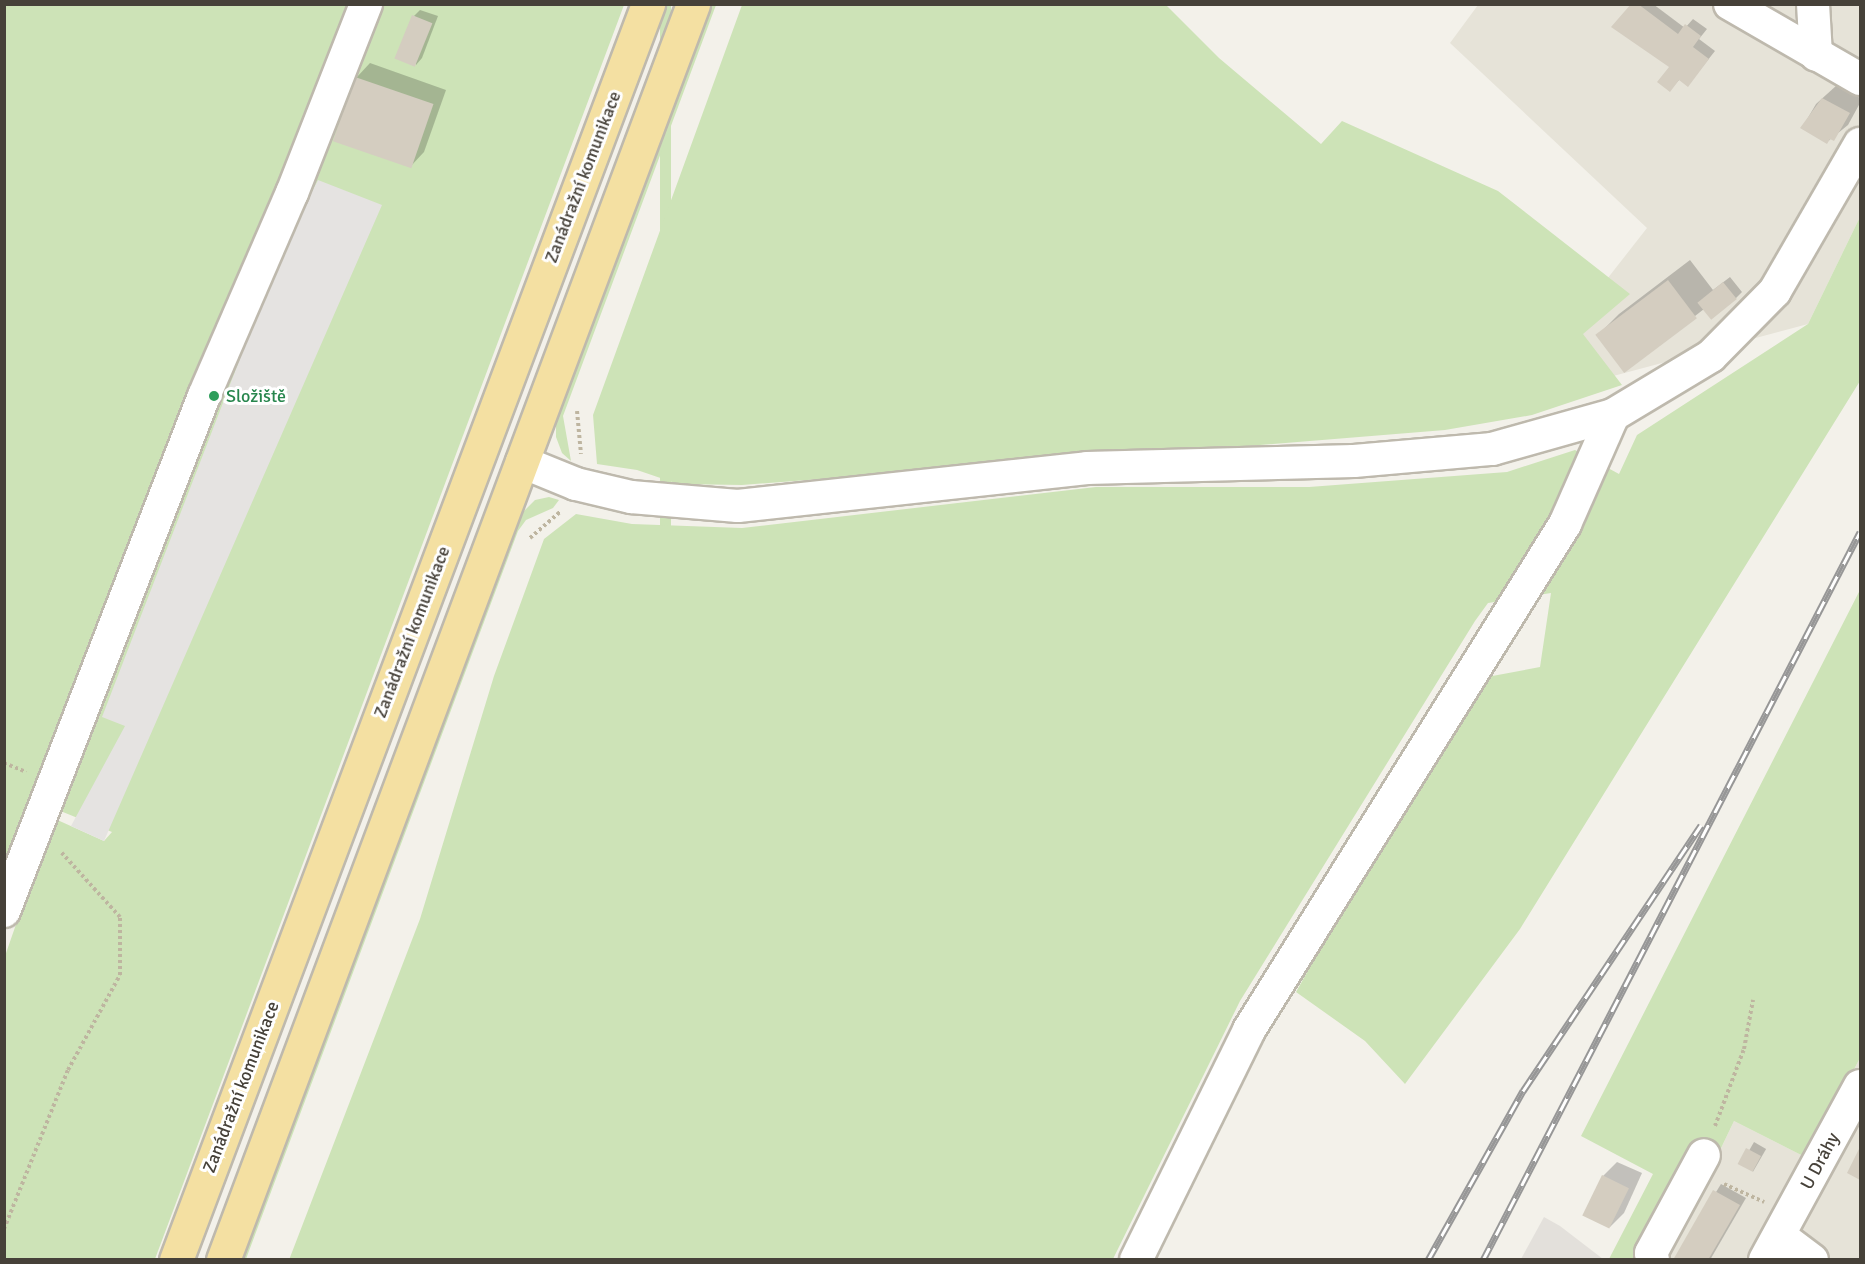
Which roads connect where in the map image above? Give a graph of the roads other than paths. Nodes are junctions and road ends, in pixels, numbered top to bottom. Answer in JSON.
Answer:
{"nodes":[{"id":1,"x":366,"y":4,"type":"edge"},
{"id":2,"x":648,"y":4,"type":"edge"},
{"id":3,"x":693,"y":4,"type":"edge"},
{"id":4,"x":1730,"y":4,"type":"edge"},
{"id":5,"x":1813,"y":4,"type":"edge"},
{"id":6,"x":1816,"y":55,"type":"junction"},
{"id":7,"x":1860,"y":79,"type":"edge"},
{"id":8,"x":1860,"y":144,"type":"edge"},
{"id":9,"x":1613,"y":415,"type":"junction"},
{"id":10,"x":522,"y":462,"type":"junction"},
{"id":11,"x":4,"y":911,"type":"edge"},
{"id":12,"x":1860,"y":1086,"type":"edge"},
{"id":13,"x":1704,"y":1155,"type":"road end"},
{"id":14,"x":1773,"y":1248,"type":"edge"},
{"id":15,"x":176,"y":1260,"type":"edge"},
{"id":16,"x":223,"y":1260,"type":"edge"},
{"id":17,"x":1136,"y":1260,"type":"edge"},
{"id":18,"x":1653,"y":1260,"type":"edge"},
{"id":19,"x":1812,"y":1260,"type":"edge"}],
"edges":[{"from":1,"to":11,"type":"street"},
{"from":2,"to":15,"type":"main road","name":"Zanádražní komunikace"},
{"from":3,"to":10,"type":"main road"},
{"from":4,"to":6,"type":"street"},
{"from":5,"to":6,"type":"street"},
{"from":6,"to":7,"type":"street"},
{"from":8,"to":9,"type":"street"},
{"from":9,"to":10,"type":"street"},
{"from":9,"to":17,"type":"street"},
{"from":10,"to":16,"type":"main road"},
{"from":12,"to":14,"type":"street","name":"U Dráhy"},
{"from":13,"to":18,"type":"street"},
{"from":14,"to":19,"type":"street"}]}
